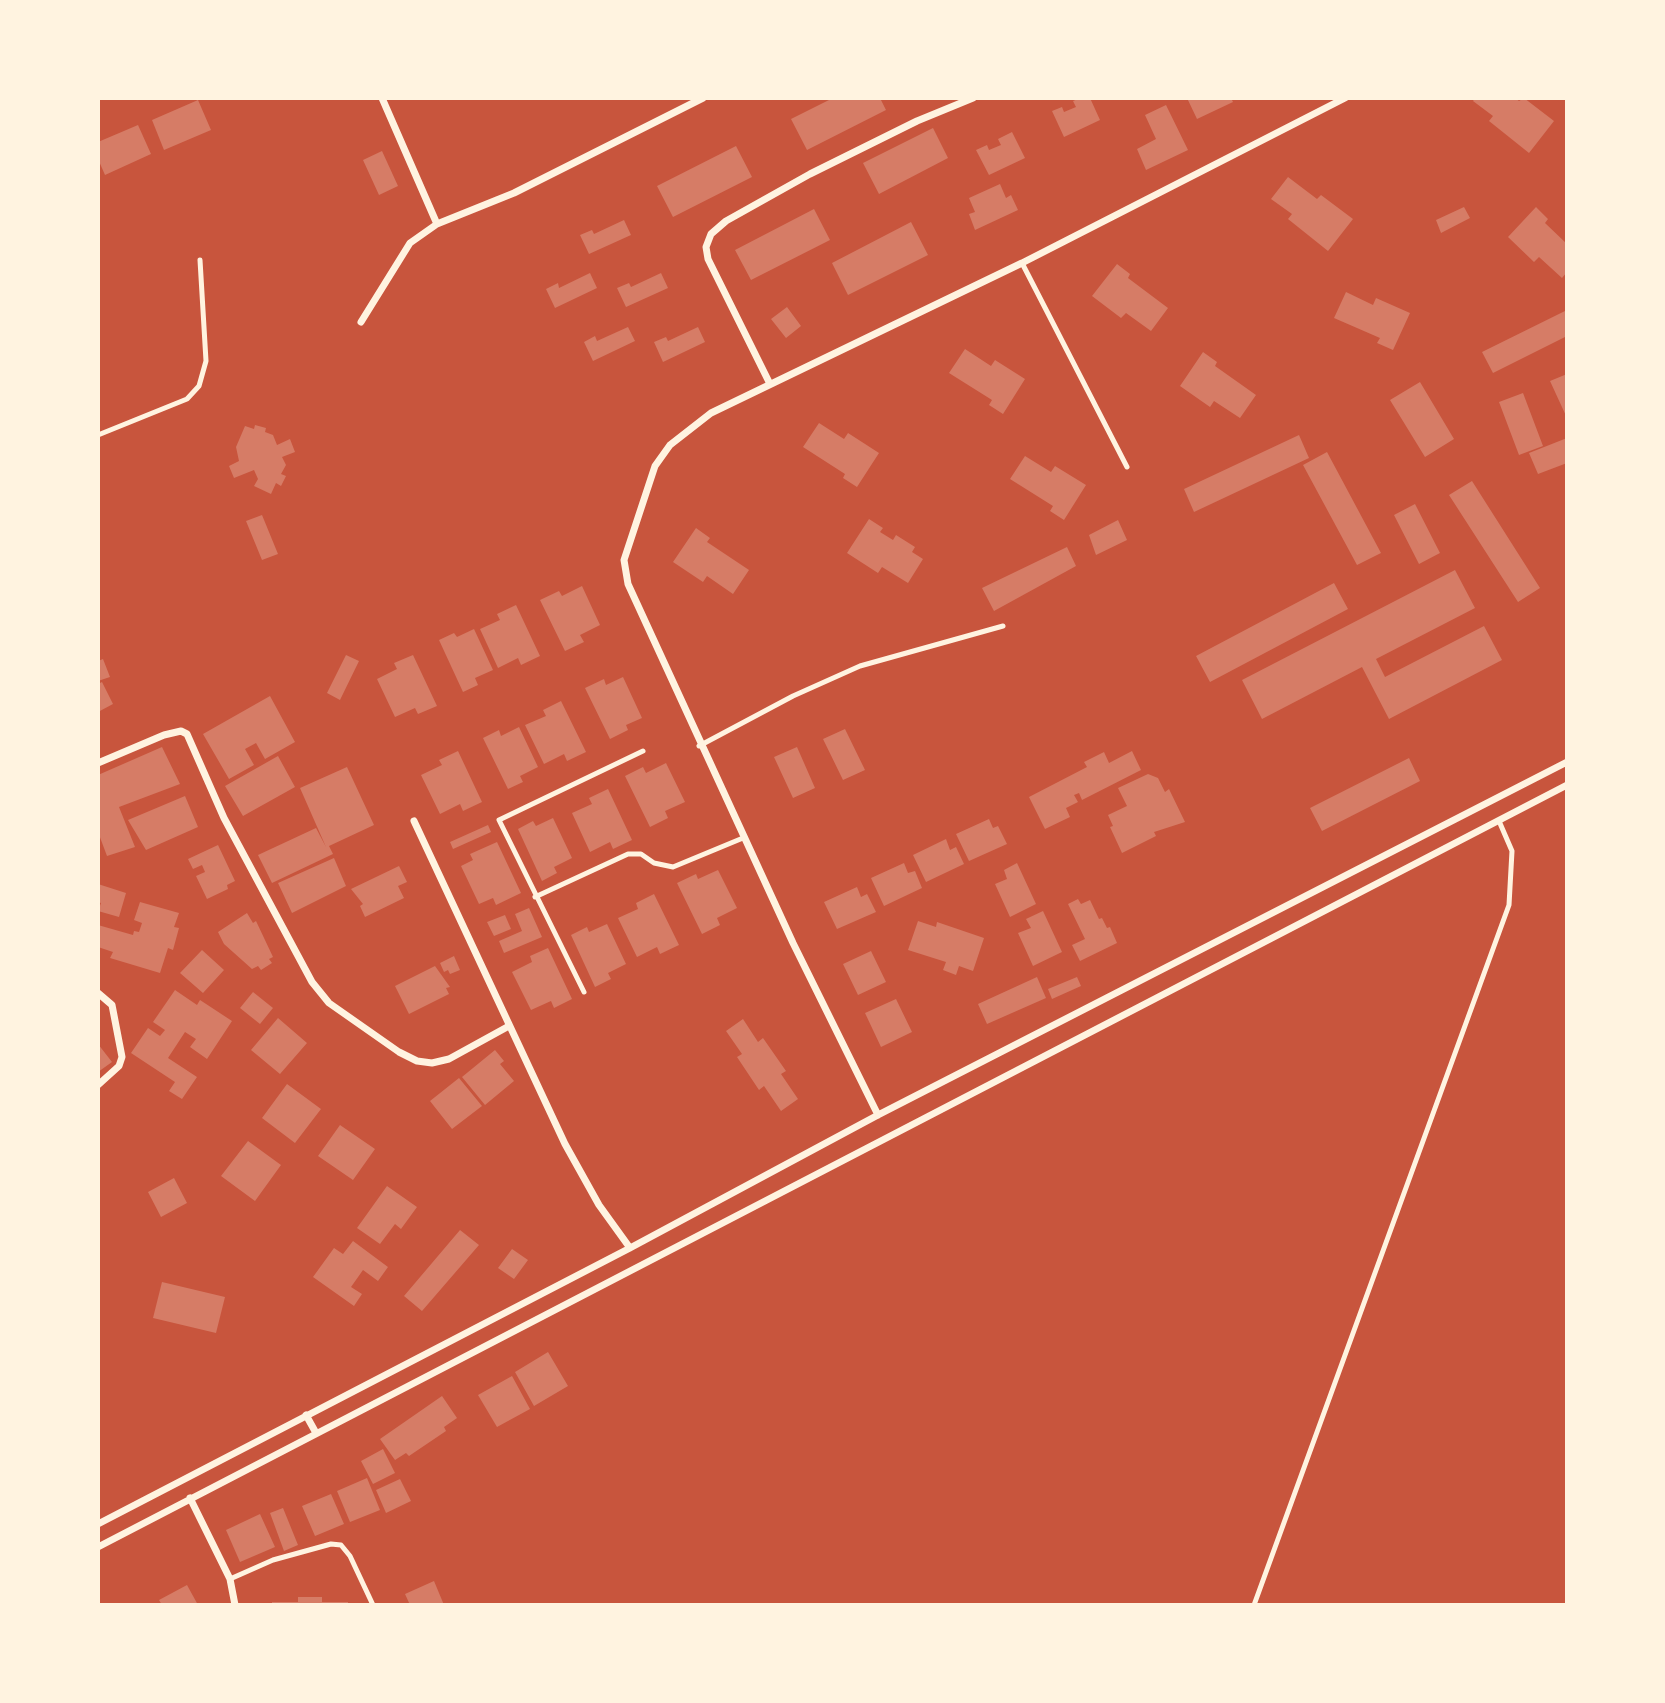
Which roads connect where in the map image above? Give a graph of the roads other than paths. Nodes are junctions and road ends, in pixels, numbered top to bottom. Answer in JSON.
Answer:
{"nodes":[{"id":1,"x":382,"y":98,"type":"edge"},
{"id":2,"x":703,"y":98,"type":"edge"},
{"id":3,"x":973,"y":98,"type":"edge"},
{"id":4,"x":1345,"y":98,"type":"edge"},
{"id":5,"x":437,"y":224,"type":"junction"},
{"id":6,"x":200,"y":261,"type":"dead end"},
{"id":7,"x":1022,"y":262,"type":"junction"},
{"id":8,"x":361,"y":322,"type":"dead end"},
{"id":9,"x":770,"y":384,"type":"junction"},
{"id":10,"x":98,"y":435,"type":"edge"},
{"id":11,"x":1127,"y":467,"type":"dead end"},
{"id":12,"x":1003,"y":626,"type":"dead end"},
{"id":13,"x":699,"y":746,"type":"junction"},
{"id":14,"x":643,"y":751,"type":"dead end"},
{"id":15,"x":1567,"y":762,"type":"edge"},
{"id":16,"x":98,"y":763,"type":"edge"},
{"id":17,"x":1567,"y":785,"type":"edge"},
{"id":18,"x":414,"y":821,"type":"dead end"},
{"id":19,"x":1499,"y":821,"type":"junction"},
{"id":20,"x":743,"y":838,"type":"junction"},
{"id":21,"x":535,"y":897,"type":"junction"},
{"id":22,"x":583,"y":992,"type":"dead end"},
{"id":23,"x":98,"y":993,"type":"edge"},
{"id":24,"x":509,"y":1026,"type":"junction"},
{"id":25,"x":98,"y":1085,"type":"edge"},
{"id":26,"x":878,"y":1115,"type":"junction"},
{"id":27,"x":631,"y":1248,"type":"junction"},
{"id":28,"x":306,"y":1415,"type":"junction"},
{"id":29,"x":316,"y":1433,"type":"junction"},
{"id":30,"x":190,"y":1499,"type":"junction"},
{"id":31,"x":98,"y":1524,"type":"edge"},
{"id":32,"x":98,"y":1547,"type":"edge"},
{"id":33,"x":230,"y":1579,"type":"junction"},
{"id":34,"x":235,"y":1605,"type":"edge"},
{"id":35,"x":373,"y":1605,"type":"edge"},
{"id":36,"x":1254,"y":1605,"type":"edge"}],
"edges":[{"from":1,"to":5,"type":"street"},
{"from":2,"to":5,"type":"street"},
{"from":3,"to":9,"type":"street"},
{"from":4,"to":7,"type":"street"},
{"from":5,"to":8,"type":"street"},
{"from":6,"to":10,"type":"lane"},
{"from":7,"to":9,"type":"street"},
{"from":7,"to":11,"type":"lane"},
{"from":9,"to":13,"type":"street"},
{"from":12,"to":13,"type":"lane"},
{"from":13,"to":20,"type":"street"},
{"from":14,"to":21,"type":"lane"},
{"from":15,"to":26,"type":"street"},
{"from":16,"to":24,"type":"street"},
{"from":17,"to":19,"type":"street"},
{"from":18,"to":24,"type":"street"},
{"from":19,"to":29,"type":"street"},
{"from":19,"to":36,"type":"lane"},
{"from":20,"to":21,"type":"lane"},
{"from":20,"to":26,"type":"street"},
{"from":21,"to":22,"type":"lane"},
{"from":23,"to":25,"type":"street"},
{"from":24,"to":27,"type":"street"},
{"from":26,"to":27,"type":"street"},
{"from":27,"to":28,"type":"street"},
{"from":28,"to":29,"type":"street"},
{"from":28,"to":31,"type":"street"},
{"from":29,"to":30,"type":"street"},
{"from":30,"to":32,"type":"street"},
{"from":30,"to":33,"type":"street"},
{"from":33,"to":34,"type":"street"},
{"from":33,"to":35,"type":"lane"}]}
